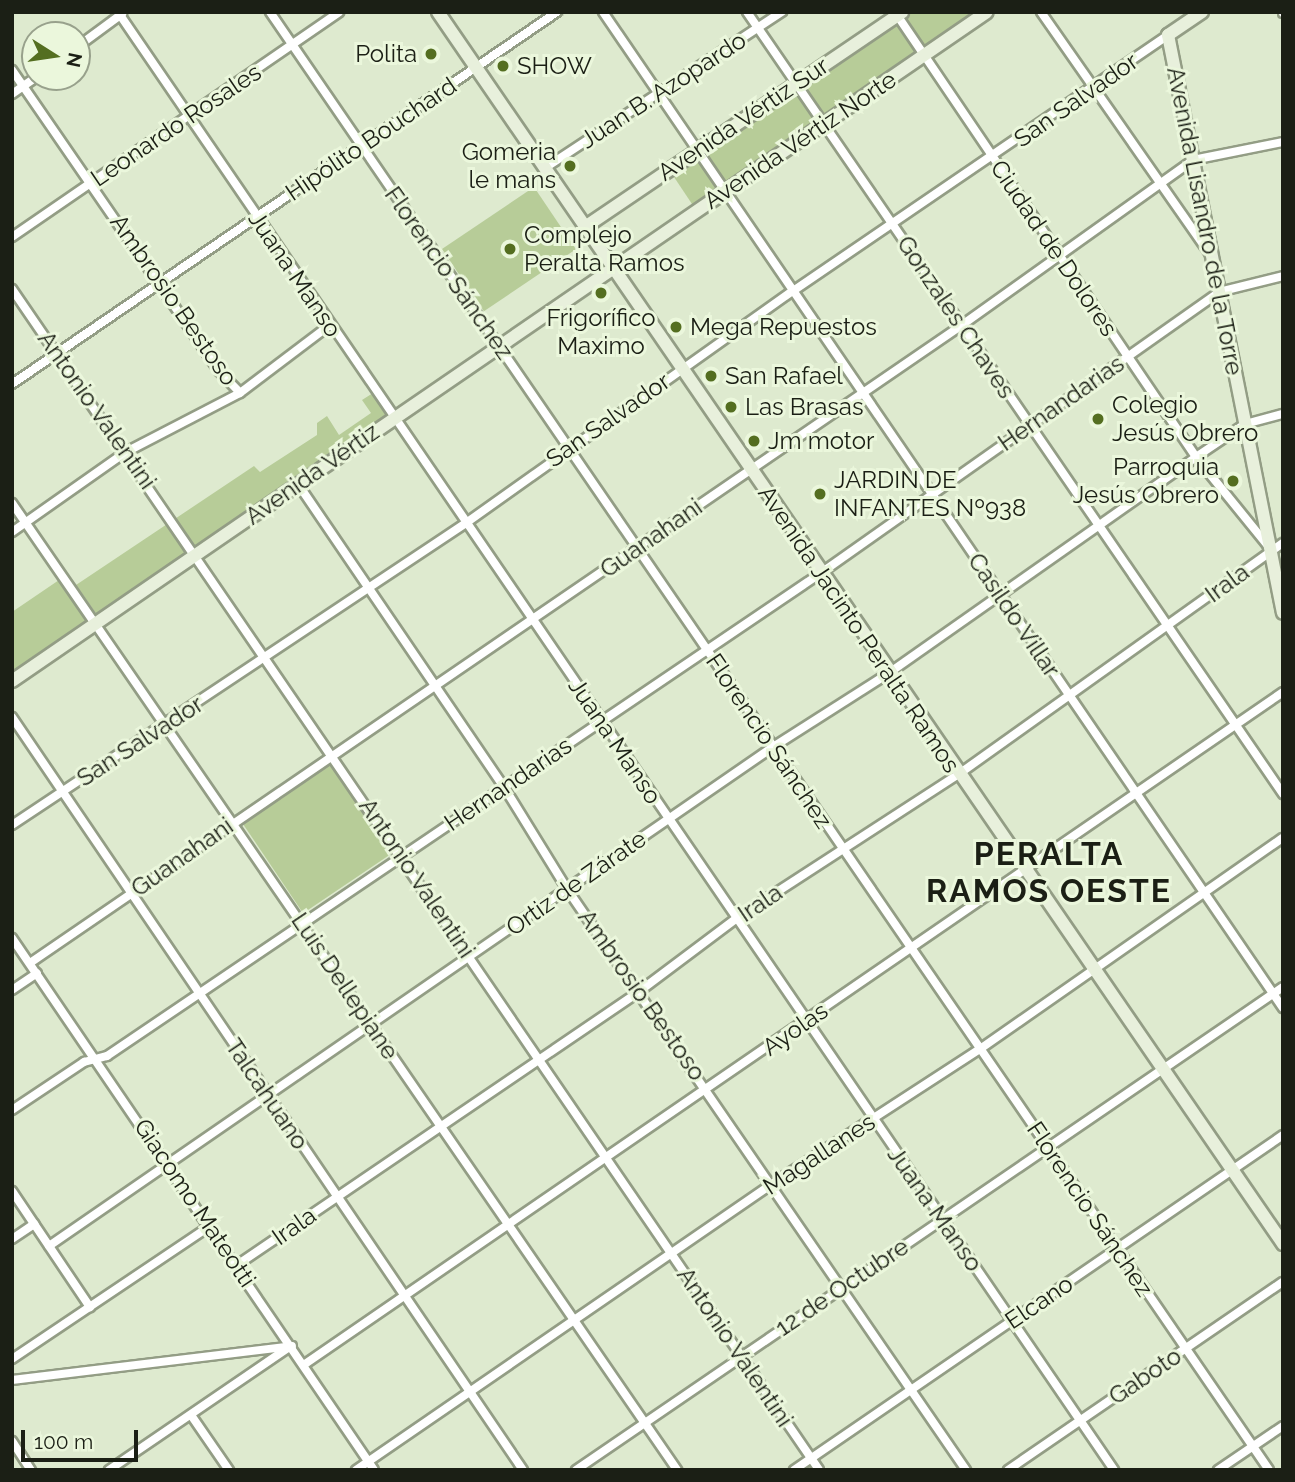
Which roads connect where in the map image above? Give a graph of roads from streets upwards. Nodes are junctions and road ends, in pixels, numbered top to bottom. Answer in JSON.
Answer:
{"nodes":[{"id":1,"x":270,"y":12,"type":"edge"},
{"id":2,"x":339,"y":12,"type":"edge"},
{"id":3,"x":438,"y":12,"type":"edge"},
{"id":4,"x":557,"y":12,"type":"edge"},
{"id":5,"x":603,"y":12,"type":"edge"},
{"id":6,"x":747,"y":12,"type":"edge"},
{"id":7,"x":782,"y":12,"type":"edge"},
{"id":8,"x":987,"y":12,"type":"edge"},
{"id":9,"x":1041,"y":12,"type":"edge"},
{"id":10,"x":120,"y":13,"type":"edge"},
{"id":11,"x":898,"y":13,"type":"edge"},
{"id":12,"x":1194,"y":15,"type":"edge"},
{"id":13,"x":759,"y":29,"type":"junction"},
{"id":14,"x":1168,"y":35,"type":"junction"},
{"id":15,"x":91,"y":36,"type":"edge"},
{"id":16,"x":292,"y":45,"type":"junction"},
{"id":17,"x":924,"y":55,"type":"junction"},
{"id":18,"x":476,"y":68,"type":"junction"},
{"id":19,"x":797,"y":83,"type":"junction"},
{"id":20,"x":1093,"y":88,"type":"junction"},
{"id":21,"x":27,"y":91,"type":"edge"},
{"id":22,"x":659,"y":92,"type":"junction"},
{"id":23,"x":188,"y":117,"type":"junction"},
{"id":24,"x":824,"y":123,"type":"junction"},
{"id":25,"x":1283,"y":142,"type":"edge"},
{"id":26,"x":360,"y":146,"type":"junction"},
{"id":27,"x":697,"y":151,"type":"junction"},
{"id":28,"x":993,"y":157,"type":"junction"},
{"id":29,"x":1193,"y":160,"type":"junction"},
{"id":30,"x":545,"y":168,"type":"junction"},
{"id":31,"x":91,"y":183,"type":"junction"},
{"id":32,"x":1161,"y":185,"type":"junction"},
{"id":33,"x":724,"y":192,"type":"junction"},
{"id":34,"x":257,"y":218,"type":"junction"},
{"id":35,"x":892,"y":223,"type":"junction"},
{"id":36,"x":585,"y":227,"type":"junction"},
{"id":37,"x":12,"y":237,"type":"edge"},
{"id":38,"x":1059,"y":257,"type":"junction"},
{"id":39,"x":1213,"y":258,"type":"junction"},
{"id":40,"x":613,"y":268,"type":"junction"},
{"id":41,"x":1283,"y":276,"type":"edge"},
{"id":42,"x":161,"y":284,"type":"junction"},
{"id":43,"x":12,"y":289,"type":"edge"},
{"id":44,"x":793,"y":291,"type":"junction"},
{"id":45,"x":1219,"y":292,"type":"junction"},
{"id":46,"x":330,"y":325,"type":"junction"},
{"id":47,"x":962,"y":325,"type":"junction"},
{"id":48,"x":498,"y":345,"type":"junction"},
{"id":49,"x":57,"y":354,"type":"junction"},
{"id":50,"x":1127,"y":356,"type":"junction"},
{"id":51,"x":682,"y":369,"type":"junction"},
{"id":52,"x":12,"y":384,"type":"edge"},
{"id":53,"x":240,"y":393,"type":"junction"},
{"id":54,"x":863,"y":393,"type":"junction"},
{"id":55,"x":1283,"y":414,"type":"edge"},
{"id":56,"x":394,"y":418,"type":"junction"},
{"id":57,"x":1245,"y":424,"type":"junction"},
{"id":58,"x":1030,"y":425,"type":"junction"},
{"id":59,"x":568,"y":447,"type":"junction"},
{"id":60,"x":126,"y":452,"type":"junction"},
{"id":61,"x":1196,"y":457,"type":"junction"},
{"id":62,"x":750,"y":470,"type":"junction"},
{"id":63,"x":298,"y":484,"type":"junction"},
{"id":64,"x":932,"y":494,"type":"junction"},
{"id":65,"x":12,"y":503,"type":"edge"},
{"id":66,"x":26,"y":523,"type":"junction"},
{"id":67,"x":466,"y":523,"type":"junction"},
{"id":68,"x":1099,"y":526,"type":"junction"},
{"id":69,"x":12,"y":532,"type":"edge"},
{"id":70,"x":1274,"y":547,"type":"edge"},
{"id":71,"x":636,"y":548,"type":"junction"},
{"id":72,"x":197,"y":554,"type":"junction"},
{"id":73,"x":821,"y":573,"type":"junction"},
{"id":74,"x":368,"y":588,"type":"junction"},
{"id":75,"x":999,"y":594,"type":"junction"},
{"id":76,"x":1283,"y":613,"type":"edge"},
{"id":77,"x":533,"y":621,"type":"junction"},
{"id":78,"x":96,"y":622,"type":"junction"},
{"id":79,"x":1167,"y":626,"type":"junction"},
{"id":80,"x":706,"y":649,"type":"junction"},
{"id":81,"x":266,"y":657,"type":"junction"},
{"id":82,"x":889,"y":673,"type":"junction"},
{"id":83,"x":12,"y":681,"type":"edge"},
{"id":84,"x":436,"y":688,"type":"junction"},
{"id":85,"x":1283,"y":692,"type":"edge"},
{"id":86,"x":1070,"y":696,"type":"junction"},
{"id":87,"x":12,"y":717,"type":"edge"},
{"id":88,"x":601,"y":721,"type":"junction"},
{"id":89,"x":167,"y":725,"type":"junction"},
{"id":90,"x":1235,"y":726,"type":"junction"},
{"id":91,"x":773,"y":747,"type":"junction"},
{"id":92,"x":333,"y":754,"type":"junction"},
{"id":93,"x":959,"y":774,"type":"junction"},
{"id":94,"x":504,"y":787,"type":"junction"},
{"id":95,"x":62,"y":792,"type":"junction"},
{"id":96,"x":1136,"y":794,"type":"junction"},
{"id":97,"x":1283,"y":794,"type":"edge"},
{"id":98,"x":668,"y":820,"type":"junction"},
{"id":99,"x":233,"y":822,"type":"junction"},
{"id":100,"x":12,"y":825,"type":"edge"},
{"id":101,"x":1283,"y":838,"type":"edge"},
{"id":102,"x":842,"y":848,"type":"junction"},
{"id":103,"x":402,"y":854,"type":"junction"},
{"id":104,"x":1025,"y":870,"type":"junction"},
{"id":105,"x":568,"y":889,"type":"junction"},
{"id":106,"x":1203,"y":892,"type":"junction"},
{"id":107,"x":131,"y":893,"type":"junction"},
{"id":108,"x":737,"y":918,"type":"junction"},
{"id":109,"x":302,"y":922,"type":"junction"},
{"id":110,"x":12,"y":938,"type":"edge"},
{"id":111,"x":911,"y":949,"type":"junction"},
{"id":112,"x":470,"y":956,"type":"junction"},
{"id":113,"x":30,"y":963,"type":"junction"},
{"id":114,"x":1094,"y":970,"type":"junction"},
{"id":115,"x":37,"y":973,"type":"junction"},
{"id":116,"x":1283,"y":987,"type":"edge"},
{"id":117,"x":12,"y":990,"type":"edge"},
{"id":118,"x":641,"y":990,"type":"junction"},
{"id":119,"x":198,"y":992,"type":"junction"},
{"id":120,"x":1273,"y":994,"type":"junction"},
{"id":121,"x":1283,"y":1009,"type":"edge"},
{"id":122,"x":807,"y":1021,"type":"junction"},
{"id":123,"x":373,"y":1026,"type":"junction"},
{"id":124,"x":980,"y":1049,"type":"junction"},
{"id":125,"x":97,"y":1059,"type":"junction"},
{"id":126,"x":538,"y":1060,"type":"junction"},
{"id":127,"x":1162,"y":1069,"type":"junction"},
{"id":128,"x":708,"y":1089,"type":"junction"},
{"id":129,"x":269,"y":1097,"type":"junction"},
{"id":130,"x":12,"y":1110,"type":"edge"},
{"id":131,"x":873,"y":1120,"type":"junction"},
{"id":132,"x":441,"y":1126,"type":"junction"},
{"id":133,"x":1283,"y":1135,"type":"edge"},
{"id":134,"x":1047,"y":1147,"type":"junction"},
{"id":135,"x":606,"y":1158,"type":"junction"},
{"id":136,"x":169,"y":1165,"type":"junction"},
{"id":137,"x":1232,"y":1170,"type":"junction"},
{"id":138,"x":772,"y":1184,"type":"junction"},
{"id":139,"x":12,"y":1191,"type":"edge"},
{"id":140,"x":337,"y":1196,"type":"junction"},
{"id":141,"x":942,"y":1219,"type":"junction"},
{"id":142,"x":34,"y":1224,"type":"junction"},
{"id":143,"x":509,"y":1224,"type":"junction"},
{"id":144,"x":209,"y":1226,"type":"junction"},
{"id":145,"x":12,"y":1239,"type":"edge"},
{"id":146,"x":1283,"y":1244,"type":"edge"},
{"id":147,"x":49,"y":1246,"type":"junction"},
{"id":148,"x":1117,"y":1249,"type":"junction"},
{"id":149,"x":671,"y":1254,"type":"junction"},
{"id":150,"x":237,"y":1265,"type":"junction"},
{"id":151,"x":1283,"y":1282,"type":"edge"},
{"id":152,"x":842,"y":1287,"type":"junction"},
{"id":153,"x":404,"y":1295,"type":"junction"},
{"id":154,"x":90,"y":1307,"type":"junction"},
{"id":155,"x":574,"y":1320,"type":"junction"},
{"id":156,"x":1012,"y":1321,"type":"junction"},
{"id":157,"x":292,"y":1346,"type":"junction"},
{"id":158,"x":1185,"y":1348,"type":"junction"},
{"id":159,"x":741,"y":1356,"type":"junction"},
{"id":160,"x":12,"y":1359,"type":"edge"},
{"id":161,"x":305,"y":1364,"type":"junction"},
{"id":162,"x":12,"y":1380,"type":"edge"},
{"id":163,"x":912,"y":1389,"type":"junction"},
{"id":164,"x":470,"y":1391,"type":"junction"},
{"id":165,"x":191,"y":1415,"type":"junction"},
{"id":166,"x":1080,"y":1420,"type":"junction"},
{"id":167,"x":645,"y":1423,"type":"junction"},
{"id":168,"x":1283,"y":1426,"type":"edge"},
{"id":169,"x":12,"y":1441,"type":"edge"},
{"id":170,"x":1252,"y":1446,"type":"junction"},
{"id":171,"x":811,"y":1458,"type":"junction"},
{"id":172,"x":368,"y":1461,"type":"junction"},
{"id":173,"x":32,"y":1470,"type":"edge"},
{"id":174,"x":109,"y":1470,"type":"edge"},
{"id":175,"x":229,"y":1470,"type":"edge"},
{"id":176,"x":356,"y":1470,"type":"edge"},
{"id":177,"x":374,"y":1470,"type":"edge"},
{"id":178,"x":523,"y":1470,"type":"edge"},
{"id":179,"x":576,"y":1470,"type":"edge"},
{"id":180,"x":677,"y":1470,"type":"edge"},
{"id":181,"x":794,"y":1470,"type":"edge"},
{"id":182,"x":819,"y":1470,"type":"edge"},
{"id":183,"x":966,"y":1470,"type":"edge"},
{"id":184,"x":1008,"y":1470,"type":"edge"},
{"id":185,"x":1114,"y":1470,"type":"edge"},
{"id":186,"x":1219,"y":1470,"type":"edge"},
{"id":187,"x":1269,"y":1470,"type":"edge"}],
"edges":[{"from":1,"to":16,"type":"street","name":"Florencio Sánchez"},
{"from":2,"to":16,"type":"street","name":"Leonardo Rosales"},
{"from":3,"to":18,"type":"street","name":"Avenida Jacinto Peralta Ramos"},
{"from":4,"to":18,"type":"street","name":"Hipólito Bouchard"},
{"from":5,"to":22,"type":"street","name":"Casildo Villar"},
{"from":6,"to":13,"type":"street","name":"Gonzales Chaves"},
{"from":7,"to":13,"type":"street","name":"Juan B. Azopardo"},
{"from":8,"to":17,"type":"street","name":"Avenida Vértiz Norte"},
{"from":9,"to":20,"type":"street"},
{"from":10,"to":15,"type":"street"},
{"from":10,"to":23,"type":"street","name":"Juana Manso"},
{"from":11,"to":17,"type":"street","name":"Ciudad de Dolores"},
{"from":11,"to":19,"type":"street","name":"Avenida Vértiz Sur"},
{"from":12,"to":14,"type":"street","name":"San Salvador"},
{"from":13,"to":19,"type":"street","name":"Gonzales Chaves"},
{"from":13,"to":22,"type":"street","name":"Juan B. Azopardo"},
{"from":14,"to":20,"type":"street","name":"San Salvador"},
{"from":14,"to":29,"type":"street","name":"Avenida Lisandro de la Torre"},
{"from":16,"to":23,"type":"street","name":"Leonardo Rosales"},
{"from":16,"to":26,"type":"street","name":"Florencio Sánchez"},
{"from":17,"to":24,"type":"street","name":"Avenida Vértiz Norte"},
{"from":17,"to":28,"type":"street","name":"Ciudad de Dolores"},
{"from":18,"to":26,"type":"street","name":"Hipólito Bouchard"},
{"from":18,"to":30,"type":"street","name":"Avenida Jacinto Peralta Ramos"},
{"from":19,"to":24,"type":"street","name":"Gonzales Chaves"},
{"from":19,"to":27,"type":"street","name":"Avenida Vértiz Sur"},
{"from":20,"to":28,"type":"street","name":"San Salvador"},
{"from":20,"to":32,"type":"street"},
{"from":21,"to":31,"type":"street","name":"Ambrosio Bestoso"},
{"from":22,"to":27,"type":"street","name":"Casildo Villar"},
{"from":22,"to":30,"type":"street","name":"Juan B. Azopardo"},
{"from":23,"to":31,"type":"street","name":"Leonardo Rosales"},
{"from":23,"to":34,"type":"street","name":"Juana Manso"},
{"from":24,"to":33,"type":"street","name":"Avenida Vértiz Norte"},
{"from":24,"to":35,"type":"street","name":"Gonzales Chaves"},
{"from":25,"to":29,"type":"street","name":"Guanahani"},
{"from":26,"to":34,"type":"street","name":"Hipólito Bouchard"},
{"from":26,"to":48,"type":"street","name":"Florencio Sánchez"},
{"from":27,"to":33,"type":"street","name":"Casildo Villar"},
{"from":27,"to":36,"type":"street","name":"Avenida Vértiz Sur"},
{"from":28,"to":35,"type":"street","name":"San Salvador"},
{"from":28,"to":38,"type":"street","name":"Ciudad de Dolores"},
{"from":29,"to":32,"type":"street","name":"Guanahani"},
{"from":29,"to":39,"type":"street","name":"Avenida Lisandro de la Torre"},
{"from":30,"to":36,"type":"street","name":"Avenida Jacinto Peralta Ramos"},
{"from":31,"to":37,"type":"street","name":"Leonardo Rosales"},
{"from":31,"to":42,"type":"street","name":"Ambrosio Bestoso"},
{"from":32,"to":38,"type":"street","name":"Guanahani"},
{"from":32,"to":39,"type":"street"},
{"from":33,"to":40,"type":"street","name":"Avenida Vértiz Norte"},
{"from":33,"to":44,"type":"street","name":"Casildo Villar"},
{"from":34,"to":42,"type":"street","name":"Hipólito Bouchard"},
{"from":34,"to":46,"type":"street","name":"Juana Manso"},
{"from":35,"to":44,"type":"street","name":"San Salvador"},
{"from":35,"to":47,"type":"street","name":"Gonzales Chaves"},
{"from":36,"to":40,"type":"street","name":"Avenida Jacinto Peralta Ramos"},
{"from":38,"to":47,"type":"street","name":"Guanahani"},
{"from":38,"to":50,"type":"street","name":"Ciudad de Dolores"},
{"from":39,"to":45,"type":"street","name":"Avenida Lisandro de la Torre"},
{"from":40,"to":48,"type":"street","name":"Avenida Vértiz"},
{"from":40,"to":51,"type":"street","name":"Avenida Jacinto Peralta Ramos"},
{"from":41,"to":45,"type":"street","name":"Hernandarias"},
{"from":42,"to":49,"type":"street","name":"Hipólito Bouchard"},
{"from":42,"to":53,"type":"street","name":"Ambrosio Bestoso"},
{"from":43,"to":49,"type":"street","name":"Antonio Valentini"},
{"from":44,"to":51,"type":"street","name":"San Salvador"},
{"from":44,"to":54,"type":"street","name":"Casildo Villar"},
{"from":45,"to":50,"type":"street","name":"Hernandarias"},
{"from":45,"to":57,"type":"street","name":"Avenida Lisandro de la Torre"},
{"from":46,"to":53,"type":"street"},
{"from":46,"to":56,"type":"street","name":"Juana Manso"},
{"from":47,"to":54,"type":"street","name":"Guanahani"},
{"from":47,"to":58,"type":"street","name":"Gonzales Chaves"},
{"from":48,"to":56,"type":"street","name":"Avenida Vértiz"},
{"from":48,"to":59,"type":"street","name":"Florencio Sánchez"},
{"from":49,"to":52,"type":"street","name":"Hipólito Bouchard"},
{"from":49,"to":60,"type":"street","name":"Antonio Valentini"},
{"from":50,"to":58,"type":"street","name":"Hernandarias"},
{"from":50,"to":61,"type":"street","name":"Ciudad de Dolores"},
{"from":51,"to":59,"type":"street","name":"San Salvador"},
{"from":51,"to":62,"type":"street","name":"Avenida Jacinto Peralta Ramos"},
{"from":53,"to":60,"type":"street"},
{"from":54,"to":62,"type":"street","name":"Guanahani"},
{"from":54,"to":64,"type":"street","name":"Casildo Villar"},
{"from":55,"to":57,"type":"street","name":"Ortiz de Zárate"},
{"from":56,"to":63,"type":"street","name":"Avenida Vértiz"},
{"from":56,"to":67,"type":"street","name":"Juana Manso"},
{"from":57,"to":61,"type":"street","name":"Ortiz de Zárate"},
{"from":57,"to":70,"type":"street","name":"Avenida Lisandro de la Torre"},
{"from":58,"to":64,"type":"street","name":"Hernandarias"},
{"from":58,"to":68,"type":"street","name":"Gonzales Chaves"},
{"from":59,"to":67,"type":"street","name":"San Salvador"},
{"from":59,"to":71,"type":"street","name":"Florencio Sánchez"},
{"from":60,"to":66,"type":"street"},
{"from":60,"to":72,"type":"street","name":"Antonio Valentini"},
{"from":61,"to":68,"type":"street","name":"Ortiz de Zárate"},
{"from":61,"to":70,"type":"street","name":"Ciudad de Dolores"},
{"from":62,"to":71,"type":"street","name":"Guanahani"},
{"from":62,"to":73,"type":"street","name":"Avenida Jacinto Peralta Ramos"},
{"from":63,"to":72,"type":"street","name":"Avenida Vértiz"},
{"from":63,"to":74,"type":"street","name":"Ambrosio Bestoso"},
{"from":64,"to":73,"type":"street","name":"Hernandarias"},
{"from":64,"to":75,"type":"street","name":"Casildo Villar"},
{"from":65,"to":66,"type":"street","name":"Luis Dellepiane"},
{"from":66,"to":69,"type":"street"},
{"from":66,"to":78,"type":"street","name":"Luis Dellepiane"},
{"from":67,"to":74,"type":"street","name":"San Salvador"},
{"from":67,"to":77,"type":"street","name":"Juana Manso"},
{"from":68,"to":75,"type":"street","name":"Ortiz de Zárate"},
{"from":68,"to":79,"type":"street","name":"Gonzales Chaves"},
{"from":70,"to":76,"type":"street","name":"Avenida Lisandro de la Torre"},
{"from":70,"to":79,"type":"street","name":"Irala"},
{"from":71,"to":77,"type":"street","name":"Guanahani"},
{"from":71,"to":80,"type":"street","name":"Florencio Sánchez"},
{"from":72,"to":78,"type":"street","name":"Avenida Vértiz"},
{"from":72,"to":81,"type":"street","name":"Antonio Valentini"},
{"from":73,"to":80,"type":"street","name":"Hernandarias"},
{"from":73,"to":82,"type":"street","name":"Avenida Jacinto Peralta Ramos"},
{"from":74,"to":81,"type":"street","name":"San Salvador"},
{"from":74,"to":84,"type":"street","name":"Ambrosio Bestoso"},
{"from":75,"to":82,"type":"street","name":"Ortiz de Zárate"},
{"from":75,"to":86,"type":"street","name":"Casildo Villar"},
{"from":77,"to":84,"type":"street","name":"Guanahani"},
{"from":77,"to":88,"type":"street","name":"Juana Manso"},
{"from":78,"to":83,"type":"street","name":"Avenida Vértiz"},
{"from":78,"to":89,"type":"street","name":"Luis Dellepiane"},
{"from":79,"to":86,"type":"street","name":"Irala"},
{"from":79,"to":90,"type":"street","name":"Gonzales Chaves"},
{"from":80,"to":88,"type":"street","name":"Hernandarias"},
{"from":80,"to":91,"type":"street","name":"Florencio Sánchez"},
{"from":81,"to":89,"type":"street","name":"San Salvador"},
{"from":81,"to":92,"type":"street","name":"Antonio Valentini"},
{"from":82,"to":91,"type":"street","name":"Ortiz de Zárate"},
{"from":82,"to":93,"type":"street","name":"Avenida Jacinto Peralta Ramos"},
{"from":84,"to":92,"type":"street","name":"Guanahani"},
{"from":84,"to":94,"type":"street","name":"Ambrosio Bestoso"},
{"from":85,"to":90,"type":"street","name":"Ayolas"},
{"from":86,"to":93,"type":"street","name":"Irala"},
{"from":86,"to":96,"type":"street","name":"Casildo Villar"},
{"from":87,"to":95,"type":"street","name":"Talcahuano"},
{"from":88,"to":94,"type":"street","name":"Hernandarias"},
{"from":88,"to":98,"type":"street","name":"Juana Manso"},
{"from":89,"to":95,"type":"street","name":"San Salvador"},
{"from":89,"to":99,"type":"street","name":"Luis Dellepiane"},
{"from":90,"to":96,"type":"street","name":"Ayolas"},
{"from":90,"to":97,"type":"street","name":"Gonzales Chaves"},
{"from":91,"to":98,"type":"street","name":"Ortiz de Zárate"},
{"from":91,"to":102,"type":"street","name":"Florencio Sánchez"},
{"from":92,"to":99,"type":"street","name":"Guanahani"},
{"from":92,"to":103,"type":"street","name":"Antonio Valentini"},
{"from":93,"to":102,"type":"street","name":"Irala"},
{"from":93,"to":104,"type":"street","name":"Avenida Jacinto Peralta Ramos"},
{"from":94,"to":103,"type":"street","name":"Hernandarias"},
{"from":94,"to":105,"type":"street","name":"Ambrosio Bestoso"},
{"from":95,"to":100,"type":"street","name":"San Salvador"},
{"from":95,"to":107,"type":"street","name":"Talcahuano"},
{"from":96,"to":104,"type":"street","name":"Ayolas"},
{"from":96,"to":106,"type":"street","name":"Casildo Villar"},
{"from":98,"to":105,"type":"street","name":"Ortiz de Zárate"},
{"from":98,"to":108,"type":"street","name":"Juana Manso"},
{"from":99,"to":107,"type":"street","name":"Guanahani"},
{"from":99,"to":109,"type":"street","name":"Luis Dellepiane"},
{"from":101,"to":106,"type":"street","name":"Magallanes"},
{"from":102,"to":108,"type":"street","name":"Irala"},
{"from":102,"to":111,"type":"street","name":"Florencio Sánchez"},
{"from":103,"to":109,"type":"street","name":"Hernandarias"},
{"from":103,"to":112,"type":"street","name":"Antonio Valentini"},
{"from":104,"to":111,"type":"street","name":"Ayolas"},
{"from":104,"to":114,"type":"street","name":"Avenida Jacinto Peralta Ramos"},
{"from":105,"to":112,"type":"street","name":"Ortiz de Zárate"},
{"from":105,"to":118,"type":"street","name":"Ambrosio Bestoso"},
{"from":106,"to":114,"type":"street","name":"Magallanes"},
{"from":106,"to":120,"type":"street","name":"Casildo Villar"},
{"from":107,"to":113,"type":"street","name":"Guanahani"},
{"from":107,"to":119,"type":"street","name":"Talcahuano"},
{"from":108,"to":118,"type":"street","name":"Irala"},
{"from":108,"to":122,"type":"street","name":"Juana Manso"},
{"from":109,"to":119,"type":"street","name":"Hernandarias"},
{"from":109,"to":123,"type":"street","name":"Luis Dellepiane"},
{"from":110,"to":113,"type":"street","name":"Giacomo Mateotti"},
{"from":111,"to":122,"type":"street","name":"Ayolas"},
{"from":111,"to":124,"type":"street","name":"Florencio Sánchez"},
{"from":112,"to":123,"type":"street","name":"Ortiz de Zárate"},
{"from":112,"to":126,"type":"street","name":"Antonio Valentini"},
{"from":113,"to":115,"type":"street","name":"Giacomo Mateotti"},
{"from":114,"to":124,"type":"street","name":"Magallanes"},
{"from":114,"to":127,"type":"street","name":"Avenida Jacinto Peralta Ramos"},
{"from":115,"to":117,"type":"street"},
{"from":115,"to":125,"type":"street","name":"Giacomo Mateotti"},
{"from":116,"to":120,"type":"street","name":"12 de Octubre"},
{"from":118,"to":126,"type":"street","name":"Irala"},
{"from":118,"to":128,"type":"street","name":"Ambrosio Bestoso"},
{"from":119,"to":125,"type":"street","name":"Hernandarias"},
{"from":119,"to":129,"type":"street","name":"Talcahuano"},
{"from":120,"to":121,"type":"street","name":"Casildo Villar"},
{"from":120,"to":127,"type":"street","name":"12 de Octubre"},
{"from":122,"to":128,"type":"street","name":"Ayolas"},
{"from":122,"to":131,"type":"street","name":"Juana Manso"},
{"from":123,"to":129,"type":"street","name":"Ortiz de Zárate"},
{"from":123,"to":132,"type":"street","name":"Luis Dellepiane"},
{"from":124,"to":131,"type":"street","name":"Magallanes"},
{"from":124,"to":134,"type":"street","name":"Florencio Sánchez"},
{"from":125,"to":130,"type":"street","name":"Hernandarias"},
{"from":125,"to":136,"type":"street","name":"Giacomo Mateotti"},
{"from":126,"to":132,"type":"street","name":"Irala"},
{"from":126,"to":135,"type":"street","name":"Antonio Valentini"},
{"from":127,"to":134,"type":"street","name":"12 de Octubre"},
{"from":127,"to":137,"type":"street","name":"Avenida Jacinto Peralta Ramos"},
{"from":128,"to":135,"type":"street","name":"Ayolas"},
{"from":128,"to":138,"type":"street","name":"Ambrosio Bestoso"},
{"from":129,"to":136,"type":"street","name":"Ortiz de Zárate"},
{"from":129,"to":140,"type":"street","name":"Talcahuano"},
{"from":131,"to":138,"type":"street","name":"Magallanes"},
{"from":131,"to":141,"type":"street","name":"Juana Manso"},
{"from":132,"to":140,"type":"street","name":"Irala"},
{"from":132,"to":143,"type":"street","name":"Luis Dellepiane"},
{"from":133,"to":137,"type":"street","name":"Elcano"},
{"from":134,"to":141,"type":"street","name":"12 de Octubre"},
{"from":134,"to":148,"type":"street","name":"Florencio Sánchez"},
{"from":135,"to":143,"type":"street","name":"Ayolas"},
{"from":135,"to":149,"type":"street","name":"Antonio Valentini"},
{"from":136,"to":144,"type":"street","name":"Giacomo Mateotti"},
{"from":136,"to":147,"type":"street","name":"Ortiz de Zárate"},
{"from":137,"to":146,"type":"street","name":"Avenida Jacinto Peralta Ramos"},
{"from":137,"to":148,"type":"street","name":"Elcano"},
{"from":138,"to":149,"type":"street","name":"Magallanes"},
{"from":138,"to":152,"type":"street","name":"Ambrosio Bestoso"},
{"from":139,"to":142,"type":"street"},
{"from":140,"to":150,"type":"street","name":"Irala"},
{"from":140,"to":153,"type":"street","name":"Talcahuano"},
{"from":141,"to":152,"type":"street","name":"12 de Octubre"},
{"from":141,"to":156,"type":"street","name":"Juana Manso"},
{"from":142,"to":145,"type":"street"},
{"from":142,"to":147,"type":"street"},
{"from":143,"to":153,"type":"street","name":"Ayolas"},
{"from":143,"to":155,"type":"street","name":"Luis Dellepiane"},
{"from":144,"to":150,"type":"street","name":"Giacomo Mateotti"},
{"from":144,"to":154,"type":"street"},
{"from":147,"to":154,"type":"street"},
{"from":148,"to":156,"type":"street","name":"Elcano"},
{"from":148,"to":158,"type":"street","name":"Florencio Sánchez"},
{"from":149,"to":155,"type":"street","name":"Magallanes"},
{"from":149,"to":159,"type":"street","name":"Antonio Valentini"},
{"from":150,"to":157,"type":"street","name":"Giacomo Mateotti"},
{"from":151,"to":158,"type":"street","name":"Gaboto"},
{"from":152,"to":159,"type":"street","name":"12 de Octubre"},
{"from":152,"to":163,"type":"street","name":"Ambrosio Bestoso"},
{"from":153,"to":161,"type":"street","name":"Ayolas"},
{"from":153,"to":164,"type":"street","name":"Talcahuano"},
{"from":154,"to":160,"type":"street"},
{"from":155,"to":164,"type":"street","name":"Magallanes"},
{"from":155,"to":167,"type":"street","name":"Luis Dellepiane"},
{"from":156,"to":163,"type":"street","name":"Elcano"},
{"from":156,"to":166,"type":"street","name":"Juana Manso"},
{"from":157,"to":161,"type":"street","name":"Giacomo Mateotti"},
{"from":157,"to":162,"type":"street"},
{"from":157,"to":165,"type":"street"},
{"from":158,"to":166,"type":"street","name":"Gaboto"},
{"from":158,"to":170,"type":"street","name":"Florencio Sánchez"},
{"from":159,"to":167,"type":"street","name":"12 de Octubre"},
{"from":159,"to":171,"type":"street","name":"Antonio Valentini"},
{"from":161,"to":172,"type":"street","name":"Giacomo Mateotti"},
{"from":163,"to":171,"type":"street","name":"Elcano"},
{"from":163,"to":183,"type":"street","name":"Ambrosio Bestoso"},
{"from":164,"to":172,"type":"street","name":"Magallanes"},
{"from":164,"to":178,"type":"street","name":"Talcahuano"},
{"from":165,"to":174,"type":"street"},
{"from":165,"to":175,"type":"street"},
{"from":166,"to":184,"type":"street","name":"Gaboto"},
{"from":166,"to":185,"type":"street","name":"Juana Manso"},
{"from":167,"to":179,"type":"street","name":"12 de Octubre"},
{"from":167,"to":180,"type":"street","name":"Luis Dellepiane"},
{"from":168,"to":170,"type":"street"},
{"from":169,"to":173,"type":"street"},
{"from":170,"to":186,"type":"street"},
{"from":170,"to":187,"type":"street","name":"Florencio Sánchez"},
{"from":171,"to":181,"type":"street","name":"Elcano"},
{"from":171,"to":182,"type":"street","name":"Antonio Valentini"},
{"from":172,"to":176,"type":"street","name":"Magallanes"},
{"from":172,"to":177,"type":"street","name":"Giacomo Mateotti"}]}
